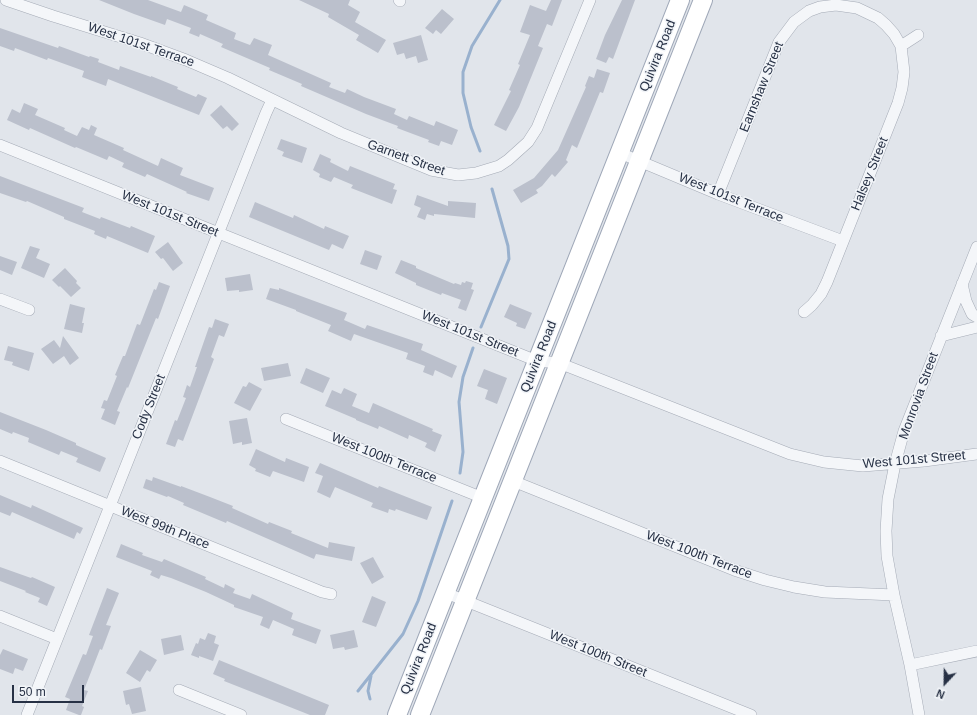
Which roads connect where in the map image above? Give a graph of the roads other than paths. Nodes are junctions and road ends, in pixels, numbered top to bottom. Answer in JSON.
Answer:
{"nodes":[{"id":1,"x":6,"y":0,"type":"edge"},
{"id":2,"x":590,"y":0,"type":"edge"},
{"id":3,"x":680,"y":0,"type":"edge"},
{"id":4,"x":703,"y":0,"type":"edge"},
{"id":5,"x":918,"y":35,"type":"dead end"},
{"id":6,"x":901,"y":46,"type":"junction"},
{"id":7,"x":272,"y":100,"type":"junction"},
{"id":8,"x":0,"y":145,"type":"edge"},
{"id":9,"x":620,"y":153,"type":"junction"},
{"id":10,"x":640,"y":160,"type":"junction"},
{"id":11,"x":718,"y":194,"type":"junction"},
{"id":12,"x":218,"y":233,"type":"junction"},
{"id":13,"x":843,"y":241,"type":"junction"},
{"id":14,"x":977,"y":247,"type":"edge"},
{"id":15,"x":962,"y":284,"type":"junction"},
{"id":16,"x":0,"y":299,"type":"edge"},
{"id":17,"x":29,"y":310,"type":"dead end"},
{"id":18,"x":804,"y":312,"type":"dead end"},
{"id":19,"x":977,"y":317,"type":"edge"},
{"id":20,"x":977,"y":327,"type":"edge"},
{"id":21,"x":941,"y":336,"type":"junction"},
{"id":22,"x":537,"y":361,"type":"junction"},
{"id":23,"x":559,"y":363,"type":"junction"},
{"id":24,"x":286,"y":419,"type":"dead end"},
{"id":25,"x":977,"y":454,"type":"edge"},
{"id":26,"x":0,"y":461,"type":"edge"},
{"id":27,"x":895,"y":464,"type":"junction"},
{"id":28,"x":513,"y":481,"type":"junction"},
{"id":29,"x":483,"y":498,"type":"junction"},
{"id":30,"x":110,"y":506,"type":"junction"},
{"id":31,"x":446,"y":593,"type":"junction"},
{"id":32,"x":331,"y":594,"type":"dead end"},
{"id":33,"x":894,"y":595,"type":"junction"},
{"id":34,"x":465,"y":600,"type":"junction"},
{"id":35,"x":0,"y":616,"type":"edge"},
{"id":36,"x":57,"y":639,"type":"junction"},
{"id":37,"x":977,"y":651,"type":"edge"},
{"id":38,"x":910,"y":665,"type":"junction"},
{"id":39,"x":179,"y":690,"type":"dead end"},
{"id":40,"x":27,"y":715,"type":"edge"},
{"id":41,"x":241,"y":715,"type":"edge"},
{"id":42,"x":397,"y":715,"type":"edge"},
{"id":43,"x":420,"y":715,"type":"edge"},
{"id":44,"x":751,"y":715,"type":"edge"},
{"id":45,"x":920,"y":715,"type":"edge"}],
"edges":[{"from":1,"to":7,"type":"street","name":"West 101st Terrace"},
{"from":2,"to":7,"type":"street","name":"Garnett Street"},
{"from":3,"to":9,"type":"main road","name":"Quivira Road"},
{"from":4,"to":10,"type":"main road","name":"Quivira Road"},
{"from":5,"to":6,"type":"street"},
{"from":6,"to":11,"type":"street","name":"Earnshaw Street"},
{"from":6,"to":13,"type":"street","name":"Halsey Street"},
{"from":7,"to":12,"type":"street","name":"Cody Street"},
{"from":8,"to":12,"type":"street","name":"West 101st Street"},
{"from":9,"to":10,"type":"street","name":"West 101st Terrace"},
{"from":9,"to":22,"type":"main road","name":"Quivira Road"},
{"from":10,"to":11,"type":"street","name":"West 101st Terrace"},
{"from":10,"to":23,"type":"main road","name":"Quivira Road"},
{"from":11,"to":13,"type":"street","name":"West 101st Terrace"},
{"from":12,"to":22,"type":"street","name":"West 101st Street"},
{"from":12,"to":30,"type":"street","name":"Cody Street"},
{"from":13,"to":18,"type":"street","name":"Halsey Street"},
{"from":14,"to":15,"type":"street","name":"Monrovia Street"},
{"from":15,"to":19,"type":"street"},
{"from":15,"to":21,"type":"street","name":"Monrovia Street"},
{"from":16,"to":17,"type":"street"},
{"from":20,"to":21,"type":"street"},
{"from":21,"to":27,"type":"street","name":"Monrovia Street"},
{"from":22,"to":23,"type":"street","name":"West 101st Street"},
{"from":22,"to":29,"type":"main road","name":"Quivira Road"},
{"from":23,"to":27,"type":"street","name":"West 101st Street"},
{"from":23,"to":28,"type":"main road","name":"Quivira Road"},
{"from":24,"to":29,"type":"street","name":"West 100th Terrace"},
{"from":25,"to":27,"type":"street","name":"West 101st Street"},
{"from":26,"to":30,"type":"street","name":"West 99th Place"},
{"from":27,"to":33,"type":"street","name":"Monrovia Street"},
{"from":28,"to":33,"type":"street","name":"West 100th Terrace"},
{"from":28,"to":34,"type":"main road","name":"Quivira Road"},
{"from":29,"to":31,"type":"main road","name":"Quivira Road"},
{"from":30,"to":32,"type":"street","name":"West 99th Place"},
{"from":30,"to":36,"type":"street","name":"Cody Street"},
{"from":31,"to":34,"type":"street","name":"West 100th Street"},
{"from":31,"to":42,"type":"main road","name":"Quivira Road"},
{"from":33,"to":38,"type":"street","name":"Monrovia Street"},
{"from":34,"to":43,"type":"main road","name":"Quivira Road"},
{"from":34,"to":44,"type":"street","name":"West 100th Street"},
{"from":35,"to":36,"type":"street"},
{"from":36,"to":40,"type":"street","name":"Cody Street"},
{"from":37,"to":38,"type":"street"},
{"from":38,"to":45,"type":"street","name":"Monrovia Street"},
{"from":39,"to":41,"type":"street"}]}
